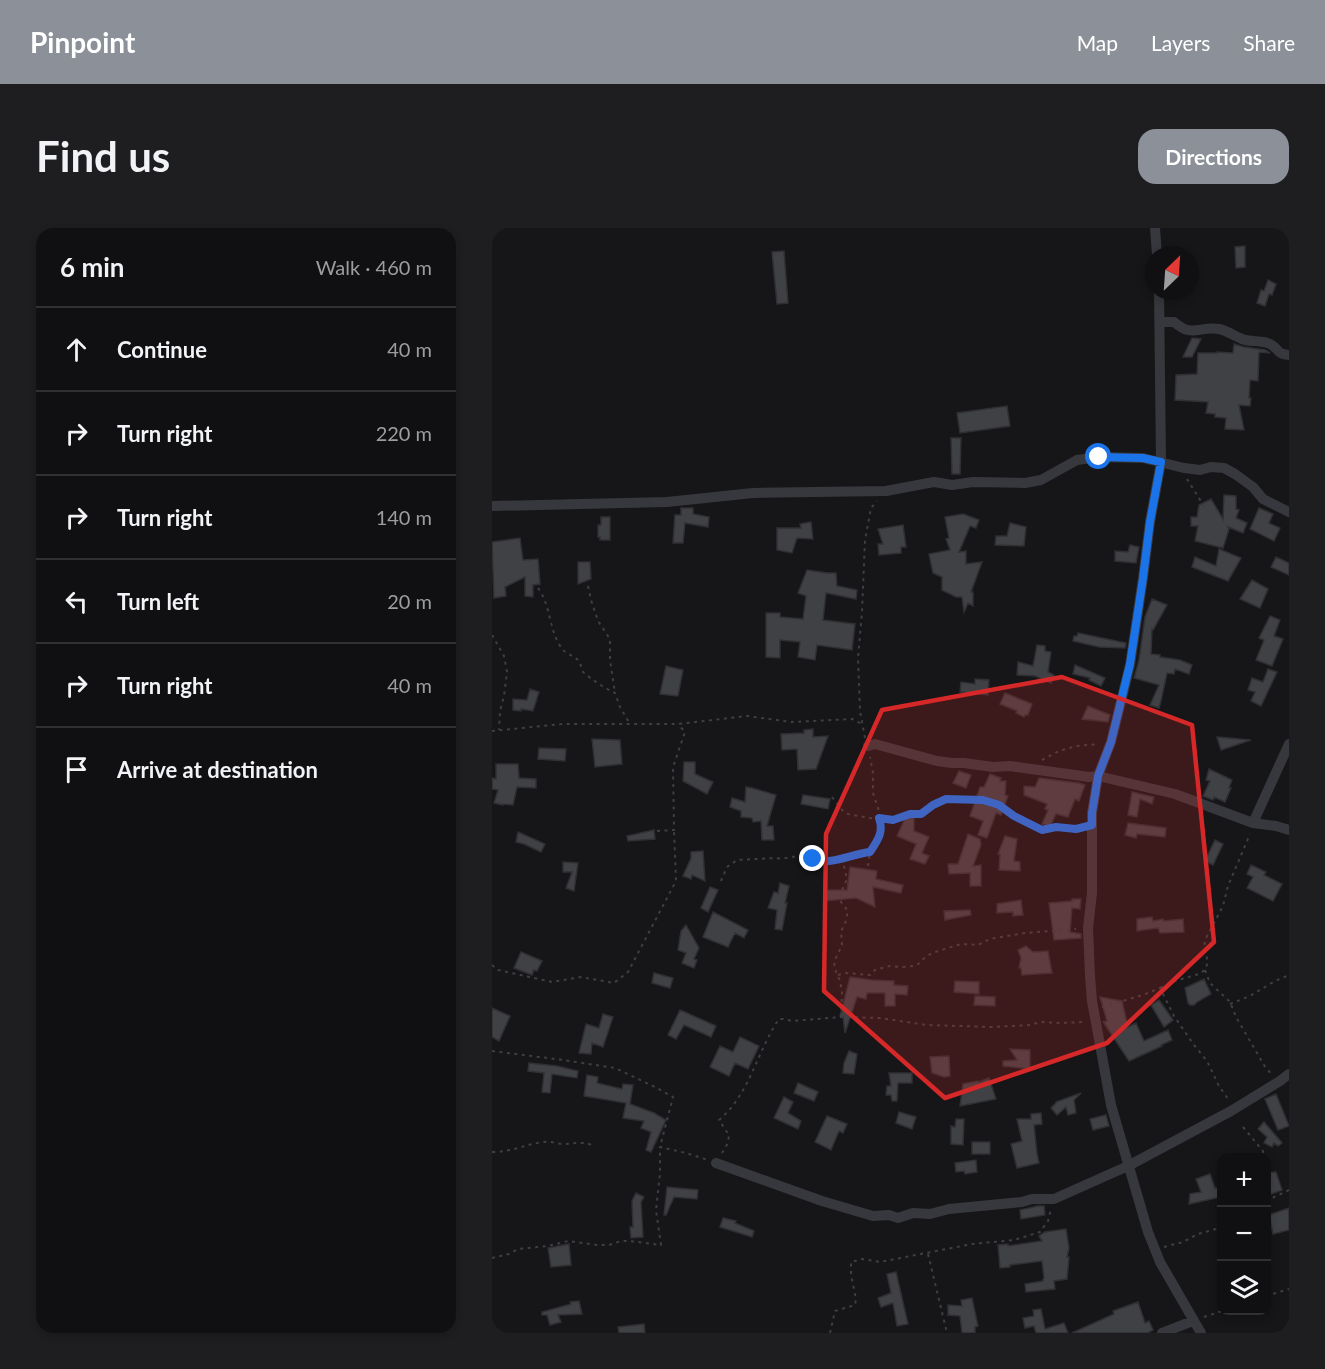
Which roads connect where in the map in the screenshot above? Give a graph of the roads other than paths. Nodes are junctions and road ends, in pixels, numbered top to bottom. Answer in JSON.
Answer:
{"nodes":[{"id":1,"x":1155,"y":228,"type":"edge"},
{"id":2,"x":1156,"y":246,"type":"edge"},
{"id":3,"x":1159,"y":300,"type":"edge"},
{"id":4,"x":1160,"y":322,"type":"junction"},
{"id":5,"x":1289,"y":355,"type":"edge"},
{"id":6,"x":1161,"y":462,"type":"junction"},
{"id":7,"x":494,"y":505,"type":"edge"},
{"id":8,"x":1289,"y":512,"type":"edge"},
{"id":9,"x":1289,"y":744,"type":"edge"},
{"id":10,"x":868,"y":746,"type":"road end"},
{"id":11,"x":1098,"y":776,"type":"junction"},
{"id":12,"x":1253,"y":823,"type":"junction"},
{"id":13,"x":1289,"y":830,"type":"edge"},
{"id":14,"x":1289,"y":1074,"type":"edge"},
{"id":15,"x":716,"y":1163,"type":"road end"},
{"id":16,"x":1128,"y":1166,"type":"junction"},
{"id":17,"x":1193,"y":1321,"type":"junction"},
{"id":18,"x":1162,"y":1333,"type":"edge"},
{"id":19,"x":1201,"y":1333,"type":"edge"}],
"edges":[{"from":1,"to":2,"type":"street"},
{"from":3,"to":4,"type":"street"},
{"from":4,"to":5,"type":"street"},
{"from":4,"to":6,"type":"street"},
{"from":6,"to":7,"type":"street"},
{"from":6,"to":8,"type":"street"},
{"from":6,"to":11,"type":"street"},
{"from":9,"to":12,"type":"street"},
{"from":10,"to":11,"type":"street"},
{"from":11,"to":12,"type":"street"},
{"from":11,"to":16,"type":"street"},
{"from":12,"to":13,"type":"street"},
{"from":14,"to":16,"type":"street"},
{"from":15,"to":16,"type":"street"},
{"from":16,"to":17,"type":"street"},
{"from":17,"to":18,"type":"street"},
{"from":17,"to":19,"type":"street"}]}
